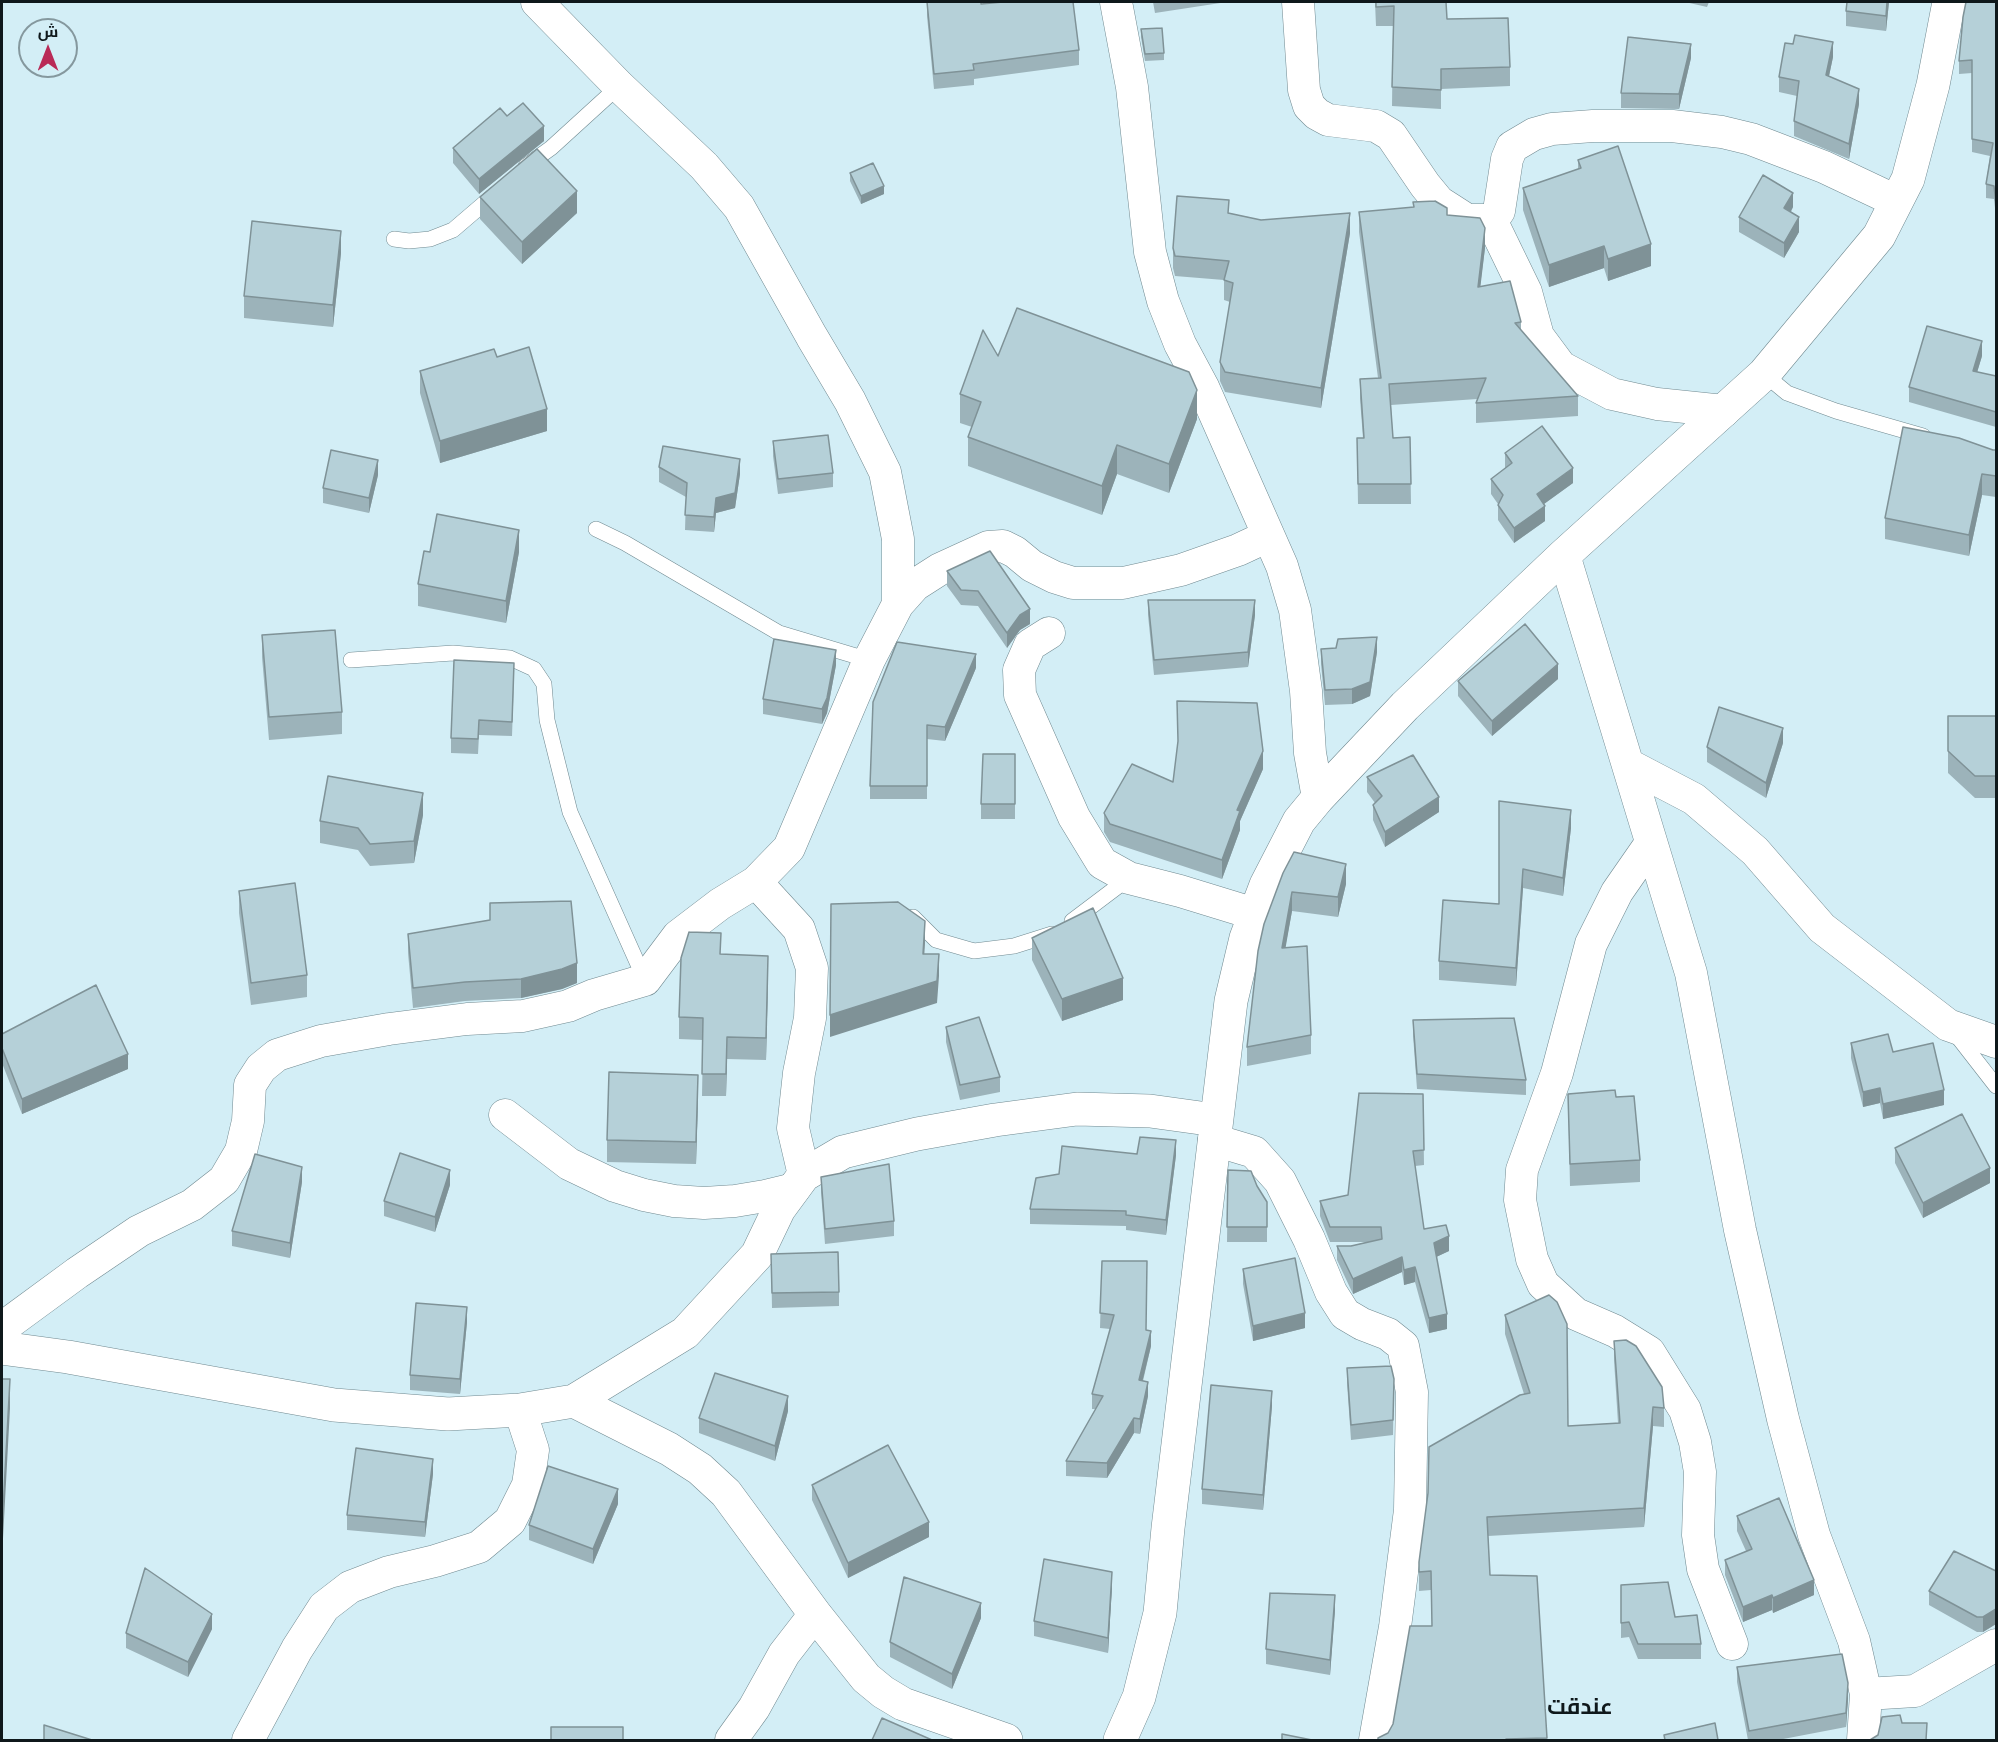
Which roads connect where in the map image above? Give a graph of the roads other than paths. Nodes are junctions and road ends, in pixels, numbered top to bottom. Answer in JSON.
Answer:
{"nodes":[{"id":1,"x":537,"y":2,"type":"edge"},
{"id":2,"x":1116,"y":2,"type":"edge"},
{"id":3,"x":1298,"y":2,"type":"edge"},
{"id":4,"x":1949,"y":2,"type":"edge"},
{"id":5,"x":619,"y":86,"type":"junction"},
{"id":6,"x":1896,"y":201,"type":"junction"},
{"id":7,"x":1491,"y":220,"type":"junction"},
{"id":8,"x":394,"y":239,"type":"dead end"},
{"id":9,"x":1764,"y":374,"type":"junction"},
{"id":10,"x":1724,"y":411,"type":"junction"},
{"id":11,"x":1942,"y":442,"type":"edge"},
{"id":12,"x":596,"y":529,"type":"dead end"},
{"id":13,"x":1268,"y":536,"type":"junction"},
{"id":14,"x":1564,"y":555,"type":"junction"},
{"id":15,"x":898,"y":604,"type":"junction"},
{"id":16,"x":1049,"y":633,"type":"dead end"},
{"id":17,"x":351,"y":660,"type":"dead end"},
{"id":18,"x":869,"y":660,"type":"junction"},
{"id":19,"x":1629,"y":765,"type":"junction"},
{"id":20,"x":1318,"y":798,"type":"junction"},
{"id":21,"x":1651,"y":843,"type":"junction"},
{"id":22,"x":1130,"y":878,"type":"junction"},
{"id":23,"x":756,"y":882,"type":"junction"},
{"id":24,"x":1255,"y":914,"type":"junction"},
{"id":25,"x":913,"y":917,"type":"edge"},
{"id":26,"x":645,"y":980,"type":"junction"},
{"id":27,"x":1948,"y":1025,"type":"junction"},
{"id":28,"x":1996,"y":1042,"type":"edge"},
{"id":29,"x":1996,"y":1086,"type":"edge"},
{"id":30,"x":505,"y":1115,"type":"dead end"},
{"id":31,"x":1215,"y":1130,"type":"junction"},
{"id":32,"x":799,"y":1182,"type":"junction"},
{"id":33,"x":2,"y":1328,"type":"edge"},
{"id":34,"x":2,"y":1348,"type":"edge"},
{"id":35,"x":574,"y":1401,"type":"junction"},
{"id":36,"x":520,"y":1410,"type":"junction"},
{"id":37,"x":815,"y":1614,"type":"junction"},
{"id":38,"x":1732,"y":1644,"type":"dead end"},
{"id":39,"x":1996,"y":1646,"type":"edge"},
{"id":40,"x":1866,"y":1694,"type":"junction"},
{"id":41,"x":248,"y":1740,"type":"edge"},
{"id":42,"x":731,"y":1740,"type":"edge"},
{"id":43,"x":1006,"y":1740,"type":"edge"},
{"id":44,"x":1120,"y":1740,"type":"edge"},
{"id":45,"x":1375,"y":1740,"type":"edge"},
{"id":46,"x":1863,"y":1740,"type":"edge"}],
"edges":[{"from":1,"to":5,"type":"street"},
{"from":2,"to":13,"type":"street"},
{"from":3,"to":7,"type":"street"},
{"from":4,"to":6,"type":"main road"},
{"from":5,"to":8,"type":"lane"},
{"from":5,"to":15,"type":"street"},
{"from":6,"to":7,"type":"street"},
{"from":6,"to":9,"type":"main road"},
{"from":7,"to":10,"type":"street"},
{"from":9,"to":10,"type":"main road"},
{"from":9,"to":11,"type":"lane"},
{"from":10,"to":14,"type":"main road"},
{"from":12,"to":18,"type":"lane"},
{"from":13,"to":15,"type":"street"},
{"from":13,"to":20,"type":"street"},
{"from":14,"to":19,"type":"street"},
{"from":14,"to":20,"type":"main road"},
{"from":15,"to":18,"type":"street"},
{"from":16,"to":22,"type":"street"},
{"from":17,"to":26,"type":"lane"},
{"from":18,"to":23,"type":"street"},
{"from":19,"to":21,"type":"street"},
{"from":19,"to":27,"type":"street"},
{"from":20,"to":24,"type":"main road"},
{"from":21,"to":38,"type":"street"},
{"from":21,"to":40,"type":"street"},
{"from":22,"to":24,"type":"street"},
{"from":22,"to":25,"type":"lane"},
{"from":23,"to":26,"type":"street"},
{"from":23,"to":32,"type":"street"},
{"from":24,"to":31,"type":"main road"},
{"from":26,"to":33,"type":"street"},
{"from":27,"to":28,"type":"street"},
{"from":27,"to":29,"type":"lane"},
{"from":30,"to":32,"type":"street"},
{"from":31,"to":32,"type":"main road"},
{"from":31,"to":44,"type":"main road"},
{"from":31,"to":45,"type":"street"},
{"from":32,"to":35,"type":"main road"},
{"from":34,"to":36,"type":"main road"},
{"from":35,"to":36,"type":"main road"},
{"from":35,"to":37,"type":"main road"},
{"from":36,"to":41,"type":"street"},
{"from":37,"to":42,"type":"street"},
{"from":37,"to":43,"type":"main road"},
{"from":39,"to":40,"type":"street"},
{"from":40,"to":46,"type":"street"}]}
